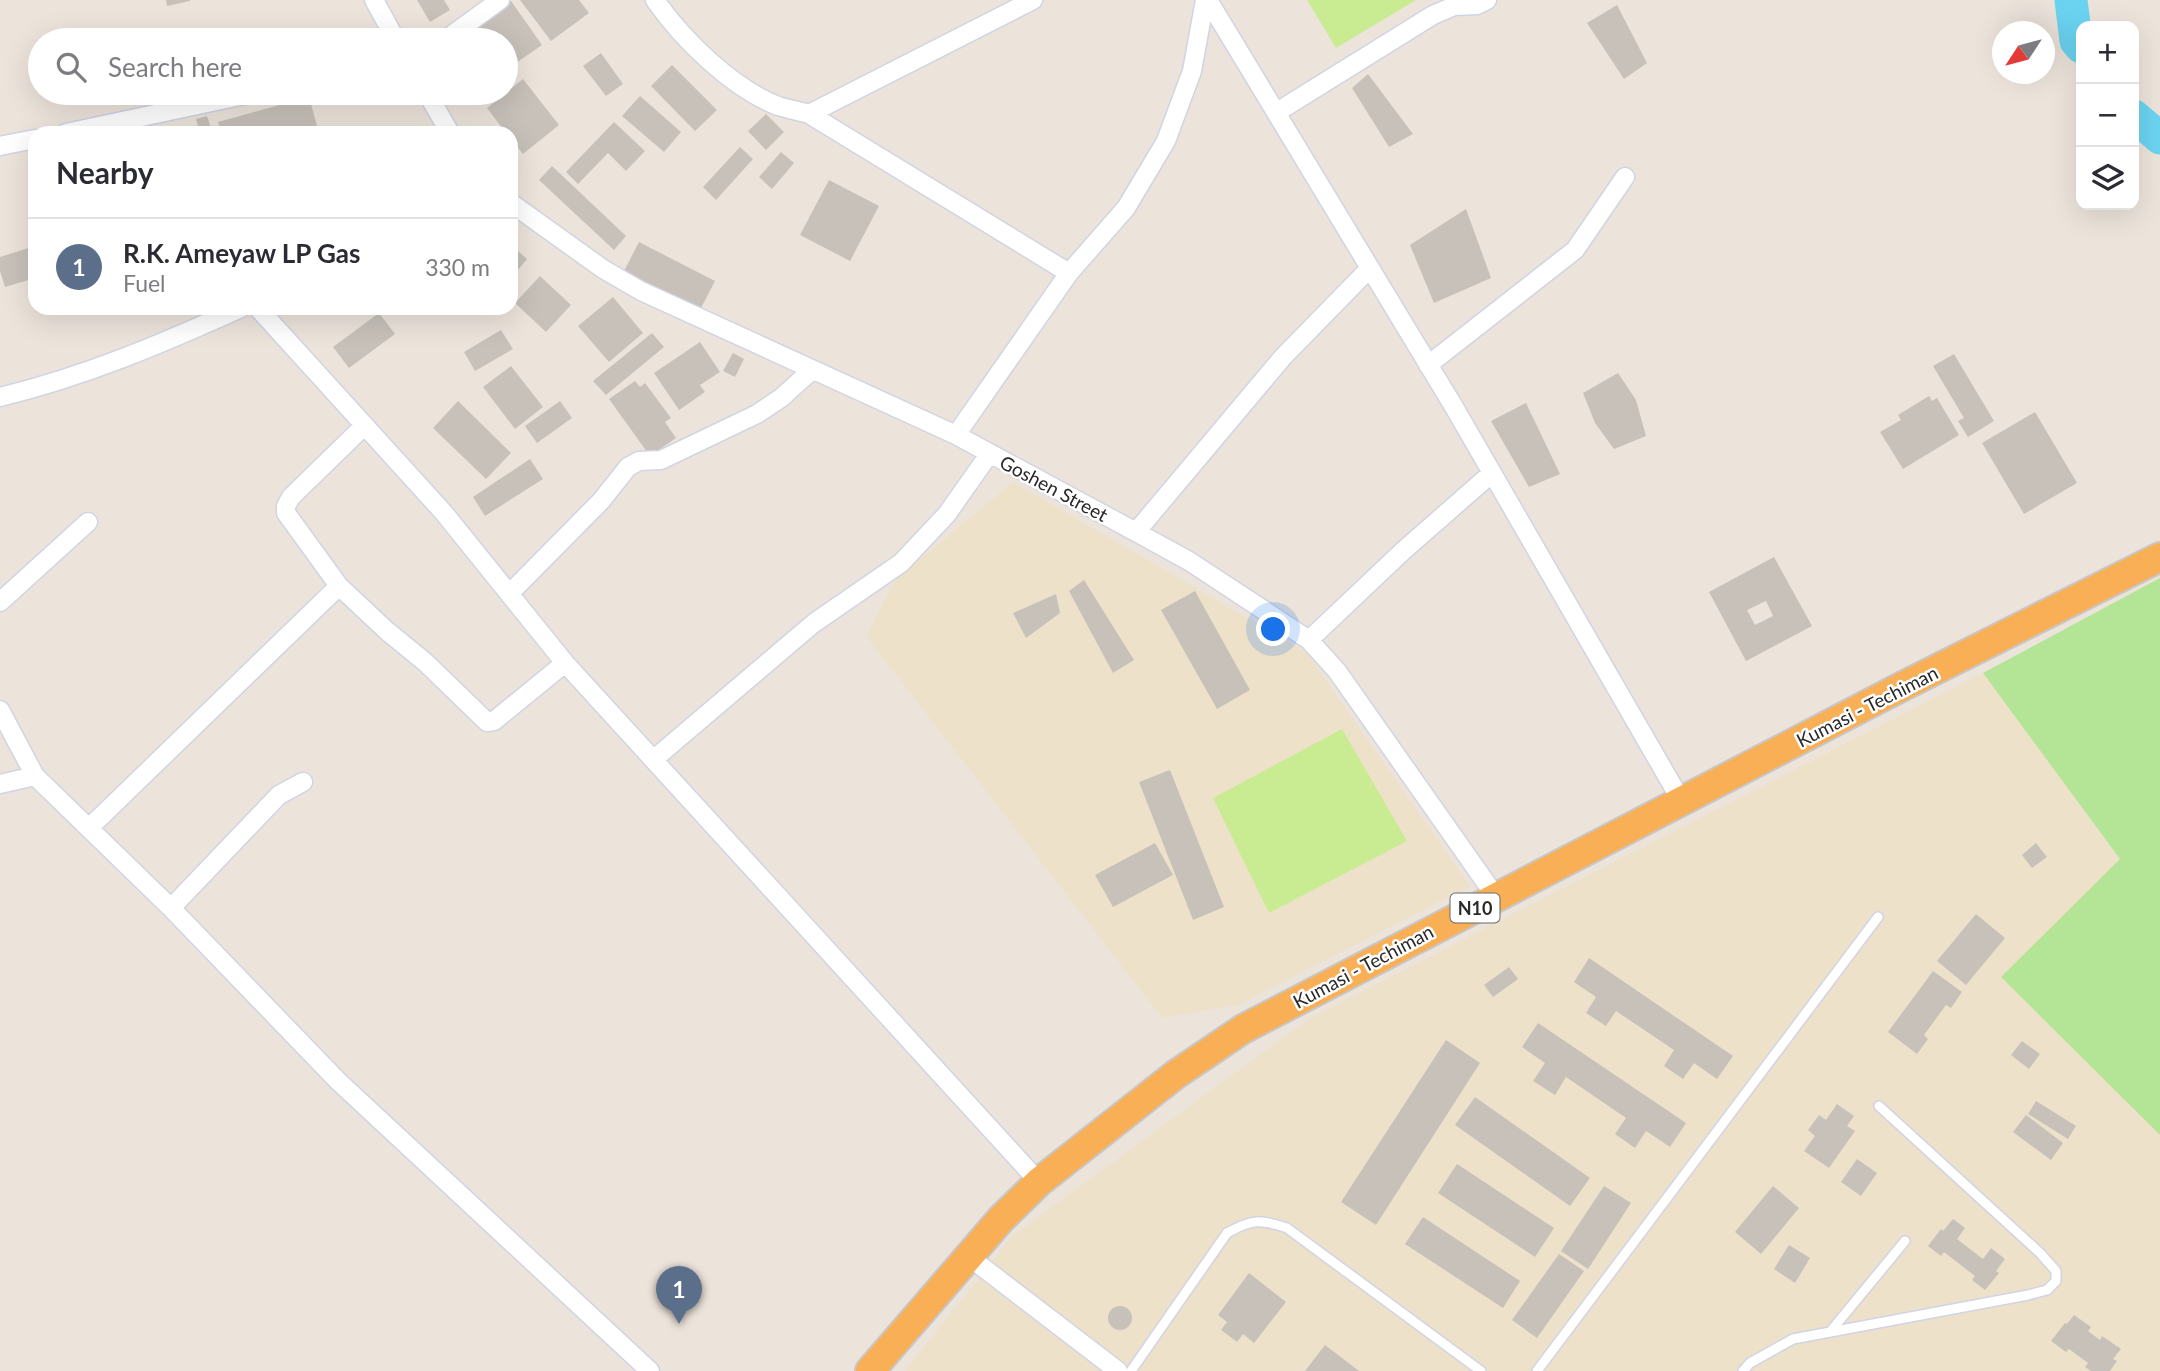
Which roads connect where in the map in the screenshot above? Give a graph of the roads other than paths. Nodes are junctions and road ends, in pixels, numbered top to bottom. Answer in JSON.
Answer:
{"nodes":[{"id":1,"x":374,"y":0,"type":"edge"},
{"id":2,"x":500,"y":0,"type":"edge"},
{"id":3,"x":655,"y":0,"type":"edge"},
{"id":4,"x":1033,"y":0,"type":"edge"},
{"id":5,"x":1207,"y":0,"type":"edge"},
{"id":6,"x":1487,"y":0,"type":"edge"},
{"id":7,"x":389,"y":28,"type":"edge"},
{"id":8,"x":462,"y":28,"type":"edge"},
{"id":9,"x":198,"y":105,"type":"edge"},
{"id":10,"x":434,"y":105,"type":"edge"},
{"id":11,"x":1277,"y":112,"type":"junction"},
{"id":12,"x":809,"y":114,"type":"junction"},
{"id":13,"x":99,"y":126,"type":"edge"},
{"id":14,"x":446,"y":126,"type":"edge"},
{"id":15,"x":28,"y":140,"type":"edge"},
{"id":16,"x":0,"y":146,"type":"edge"},
{"id":17,"x":1625,"y":177,"type":"dead end"},
{"id":18,"x":518,"y":209,"type":"edge"},
{"id":19,"x":1370,"y":268,"type":"junction"},
{"id":20,"x":1069,"y":273,"type":"junction"},
{"id":21,"x":225,"y":315,"type":"edge"},
{"id":22,"x":264,"y":315,"type":"edge"},
{"id":23,"x":1428,"y":365,"type":"junction"},
{"id":24,"x":811,"y":370,"type":"junction"},
{"id":25,"x":0,"y":397,"type":"edge"},
{"id":26,"x":365,"y":426,"type":"junction"},
{"id":27,"x":956,"y":435,"type":"junction"},
{"id":28,"x":990,"y":453,"type":"junction"},
{"id":29,"x":1492,"y":473,"type":"junction"},
{"id":30,"x":88,"y":522,"type":"dead end"},
{"id":31,"x":1136,"y":532,"type":"junction"},
{"id":32,"x":2160,"y":557,"type":"edge"},
{"id":33,"x":339,"y":586,"type":"junction"},
{"id":34,"x":510,"y":593,"type":"junction"},
{"id":35,"x":0,"y":602,"type":"edge"},
{"id":36,"x":1309,"y":640,"type":"junction"},
{"id":37,"x":565,"y":663,"type":"junction"},
{"id":38,"x":0,"y":710,"type":"edge"},
{"id":39,"x":654,"y":759,"type":"junction"},
{"id":40,"x":35,"y":776,"type":"junction"},
{"id":41,"x":303,"y":782,"type":"dead end"},
{"id":42,"x":0,"y":784,"type":"edge"},
{"id":43,"x":1682,"y":802,"type":"junction"},
{"id":44,"x":90,"y":827,"type":"junction"},
{"id":45,"x":1496,"y":897,"type":"junction"},
{"id":46,"x":171,"y":908,"type":"junction"},
{"id":47,"x":1878,"y":917,"type":"dead end"},
{"id":48,"x":1879,"y":1106,"type":"dead end"},
{"id":49,"x":1039,"y":1182,"type":"junction"},
{"id":50,"x":1905,"y":1241,"type":"dead end"},
{"id":51,"x":968,"y":1256,"type":"junction"},
{"id":52,"x":1830,"y":1332,"type":"junction"},
{"id":53,"x":650,"y":1371,"type":"edge"},
{"id":54,"x":870,"y":1371,"type":"edge"},
{"id":55,"x":1118,"y":1371,"type":"edge"},
{"id":56,"x":1131,"y":1371,"type":"edge"},
{"id":57,"x":1481,"y":1371,"type":"edge"},
{"id":58,"x":1536,"y":1371,"type":"edge"},
{"id":59,"x":1743,"y":1371,"type":"edge"}],
"edges":[{"from":1,"to":7,"type":"street"},
{"from":2,"to":8,"type":"street"},
{"from":3,"to":12,"type":"street"},
{"from":4,"to":12,"type":"street"},
{"from":5,"to":11,"type":"street"},
{"from":5,"to":20,"type":"street"},
{"from":6,"to":11,"type":"street"},
{"from":9,"to":13,"type":"street"},
{"from":10,"to":14,"type":"street"},
{"from":11,"to":19,"type":"street"},
{"from":12,"to":20,"type":"street"},
{"from":15,"to":16,"type":"street"},
{"from":17,"to":23,"type":"street"},
{"from":18,"to":24,"type":"street","name":"Goshen Street"},
{"from":19,"to":23,"type":"street"},
{"from":19,"to":31,"type":"street"},
{"from":20,"to":27,"type":"street"},
{"from":21,"to":25,"type":"street"},
{"from":22,"to":26,"type":"street"},
{"from":23,"to":29,"type":"street"},
{"from":24,"to":27,"type":"street","name":"Goshen Street"},
{"from":24,"to":34,"type":"street"},
{"from":26,"to":33,"type":"street"},
{"from":26,"to":34,"type":"street"},
{"from":27,"to":28,"type":"street","name":"Goshen Street"},
{"from":28,"to":31,"type":"street","name":"Goshen Street"},
{"from":28,"to":39,"type":"street"},
{"from":29,"to":36,"type":"street"},
{"from":29,"to":43,"type":"street"},
{"from":30,"to":35,"type":"street"},
{"from":31,"to":36,"type":"street","name":"Goshen Street"},
{"from":32,"to":43,"type":"highway","name":"Kumasi - Techiman","number":"N10"},
{"from":33,"to":37,"type":"street"},
{"from":33,"to":44,"type":"street"},
{"from":34,"to":37,"type":"street"},
{"from":36,"to":45,"type":"street","name":"Goshen Street"},
{"from":37,"to":39,"type":"street"},
{"from":38,"to":40,"type":"street"},
{"from":39,"to":49,"type":"street"},
{"from":40,"to":42,"type":"street"},
{"from":40,"to":44,"type":"street"},
{"from":41,"to":46,"type":"street"},
{"from":43,"to":45,"type":"highway","name":"Kumasi - Techiman","number":"N10"},
{"from":44,"to":46,"type":"street"},
{"from":45,"to":49,"type":"highway","name":"Kumasi - Techiman","number":"N10"},
{"from":46,"to":53,"type":"street"},
{"from":47,"to":58,"type":"lane"},
{"from":48,"to":52,"type":"lane"},
{"from":49,"to":51,"type":"highway","name":"Kumasi - Techiman","number":"N10"},
{"from":50,"to":52,"type":"lane"},
{"from":51,"to":54,"type":"highway","name":"Kumasi - Techiman","number":"N10"},
{"from":51,"to":55,"type":"street"},
{"from":52,"to":59,"type":"lane"},
{"from":56,"to":57,"type":"lane"}]}
